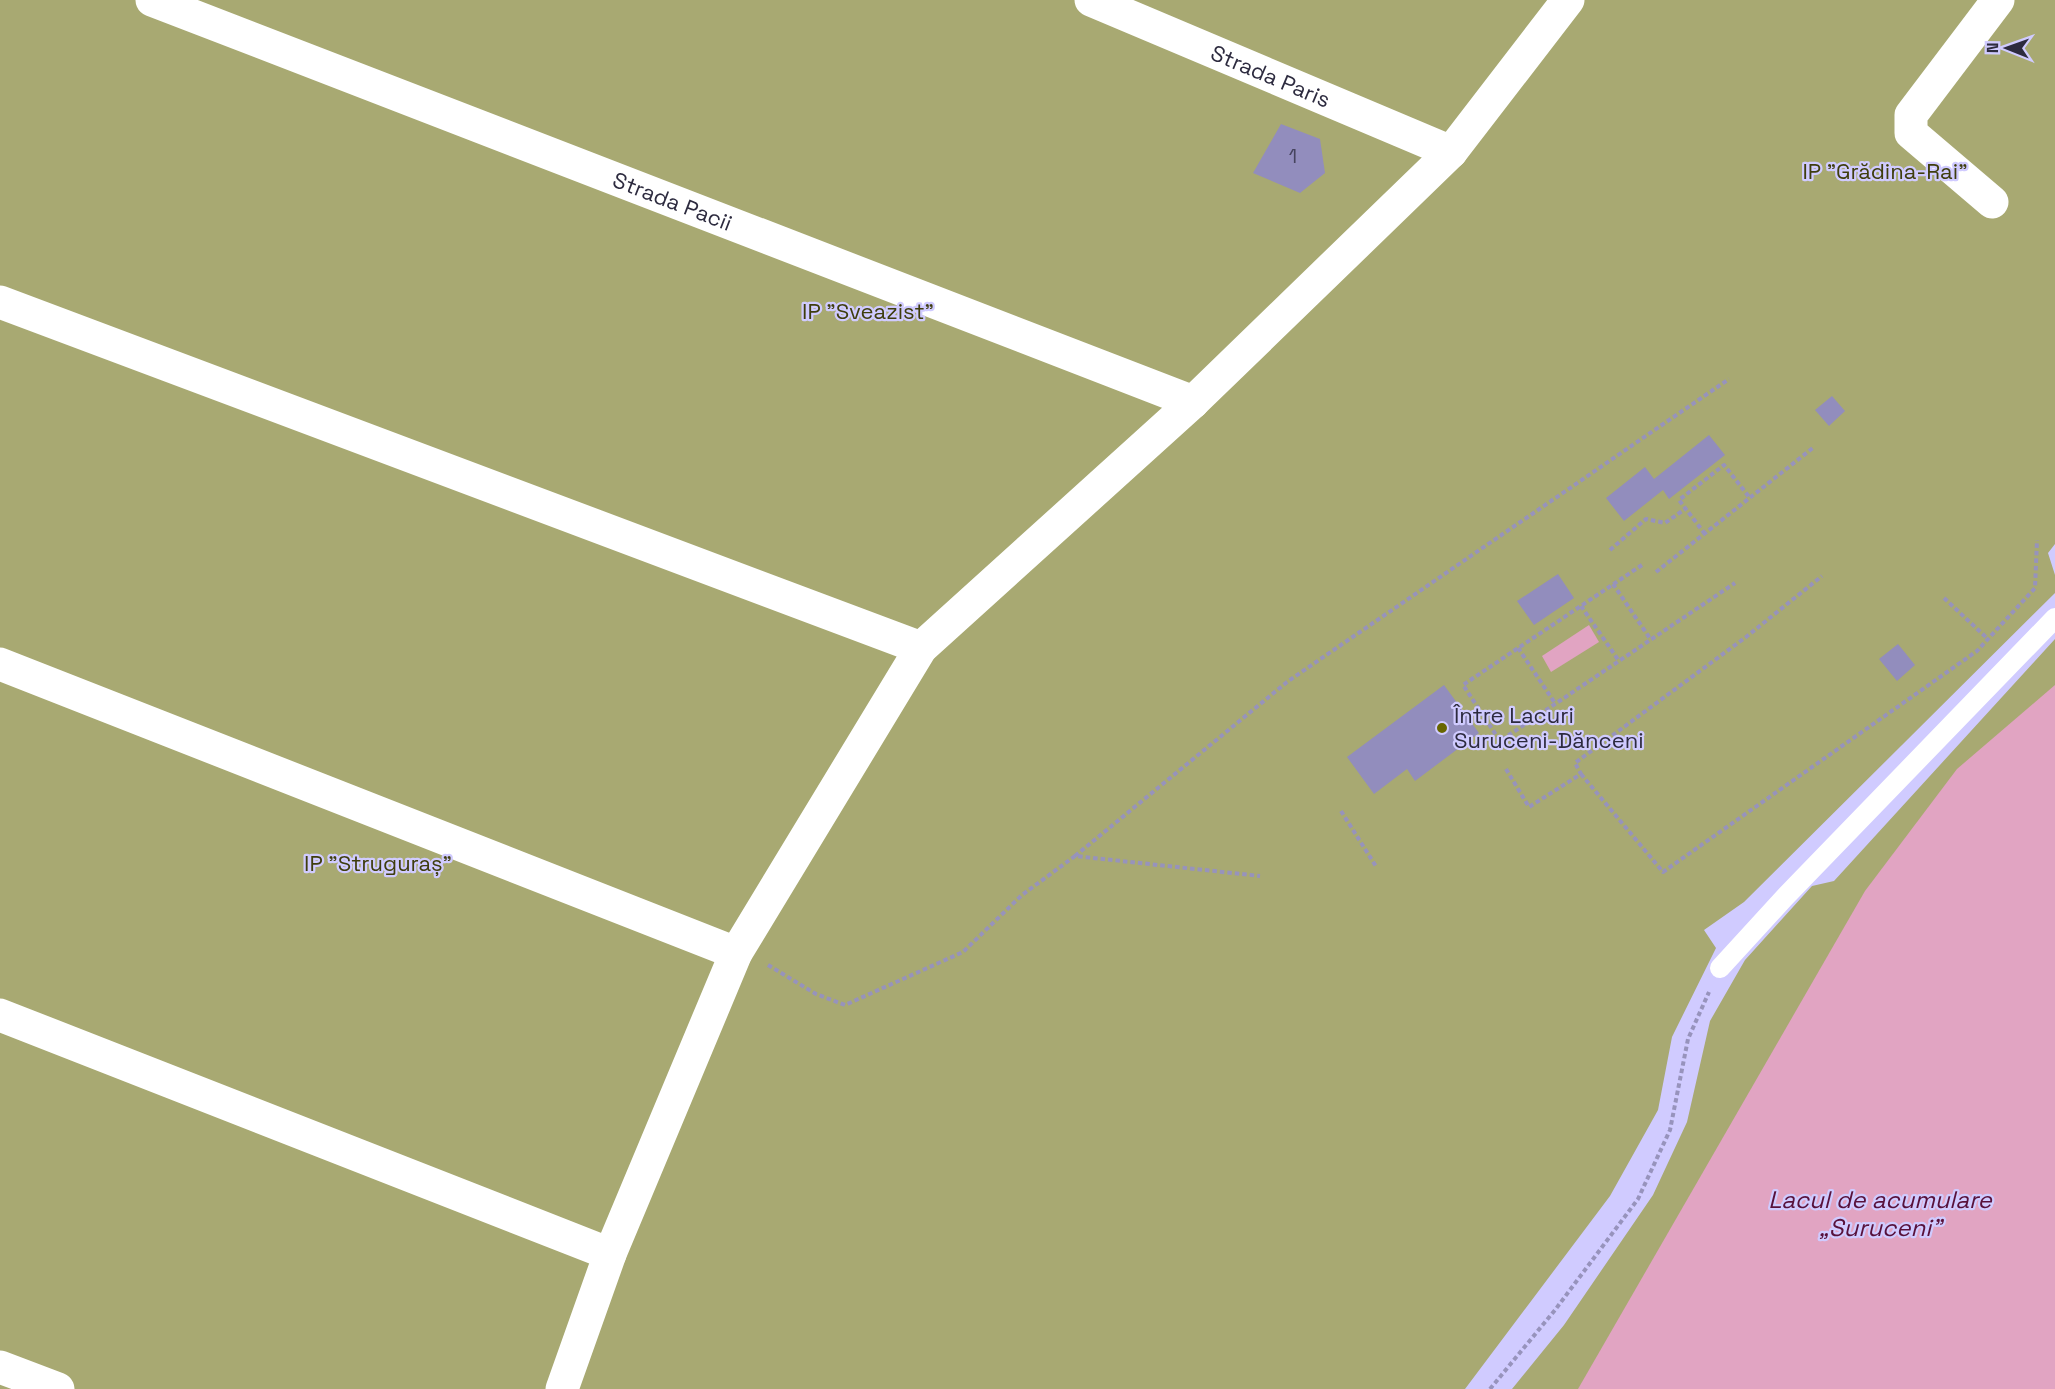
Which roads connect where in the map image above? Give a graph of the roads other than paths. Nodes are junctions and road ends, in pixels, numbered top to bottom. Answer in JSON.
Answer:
{"nodes":[{"id":1,"x":152,"y":0,"type":"edge"},
{"id":2,"x":1090,"y":0,"type":"edge"},
{"id":3,"x":1568,"y":0,"type":"edge"},
{"id":4,"x":1998,"y":0,"type":"edge"},
{"id":5,"x":1451,"y":152,"type":"junction"},
{"id":6,"x":1992,"y":202,"type":"dead end"},
{"id":7,"x":0,"y":302,"type":"edge"},
{"id":8,"x":1193,"y":402,"type":"junction"},
{"id":9,"x":2055,"y":618,"type":"edge"},
{"id":10,"x":921,"y":648,"type":"junction"},
{"id":11,"x":0,"y":664,"type":"edge"},
{"id":12,"x":735,"y":953,"type":"junction"},
{"id":13,"x":1720,"y":968,"type":"road end"},
{"id":14,"x":0,"y":1015,"type":"edge"},
{"id":15,"x":610,"y":1254,"type":"junction"},
{"id":16,"x":0,"y":1367,"type":"edge"},
{"id":17,"x":58,"y":1389,"type":"edge"},
{"id":18,"x":562,"y":1389,"type":"edge"}],
"edges":[{"from":1,"to":8,"type":"street","name":"Strada Pacii"},
{"from":2,"to":5,"type":"street","name":"Strada Paris"},
{"from":3,"to":5,"type":"street"},
{"from":4,"to":6,"type":"street"},
{"from":5,"to":8,"type":"street"},
{"from":7,"to":10,"type":"street"},
{"from":8,"to":10,"type":"street"},
{"from":9,"to":13,"type":"lane"},
{"from":10,"to":12,"type":"street"},
{"from":11,"to":12,"type":"street"},
{"from":12,"to":15,"type":"street"},
{"from":14,"to":15,"type":"street"},
{"from":15,"to":18,"type":"street"},
{"from":16,"to":17,"type":"street"}]}
